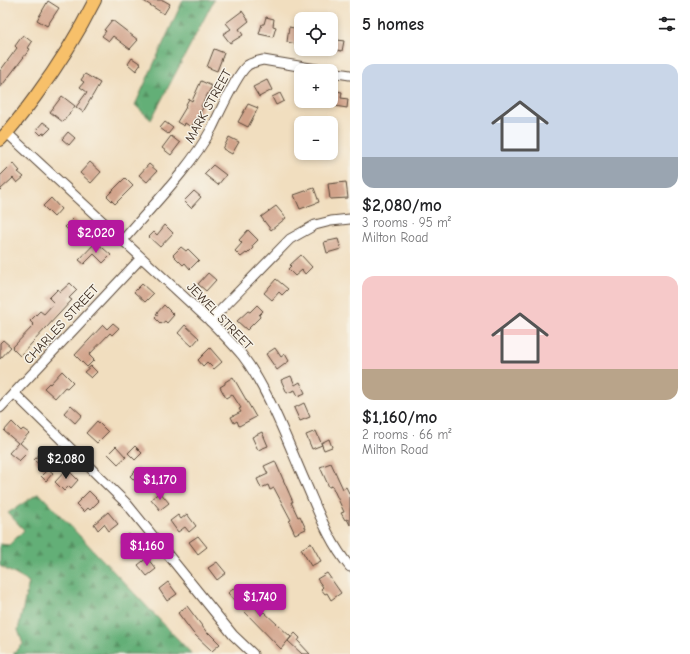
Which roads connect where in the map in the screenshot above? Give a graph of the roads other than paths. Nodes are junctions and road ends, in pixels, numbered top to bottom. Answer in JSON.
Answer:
{"nodes":[{"id":1,"x":95,"y":0,"type":"edge"},
{"id":2,"x":294,"y":65,"type":"edge"},
{"id":3,"x":338,"y":73,"type":"edge"},
{"id":4,"x":350,"y":75,"type":"edge"},
{"id":5,"x":3,"y":137,"type":"edge"},
{"id":6,"x":350,"y":219,"type":"edge"},
{"id":7,"x":123,"y":240,"type":"junction"},
{"id":8,"x":141,"y":258,"type":"junction"},
{"id":9,"x":210,"y":321,"type":"junction"},
{"id":10,"x":14,"y":393,"type":"junction"},
{"id":11,"x":0,"y":408,"type":"edge"},
{"id":12,"x":350,"y":566,"type":"edge"},
{"id":13,"x":253,"y":654,"type":"edge"}],
"edges":[{"from":1,"to":5,"type":"main road"},
{"from":2,"to":7,"type":"street","name":"MARK STREET"},
{"from":3,"to":4,"type":"street"},
{"from":5,"to":7,"type":"street","name":"JEWEL STREET"},
{"from":6,"to":9,"type":"street"},
{"from":7,"to":8,"type":"street","name":"JEWEL STREET"},
{"from":8,"to":9,"type":"street","name":"JEWEL STREET"},
{"from":8,"to":10,"type":"street","name":"CHARLES STREET"},
{"from":9,"to":12,"type":"street","name":"JEWEL STREET"},
{"from":10,"to":11,"type":"street","name":"CHARLES STREET"},
{"from":10,"to":13,"type":"street"}]}
